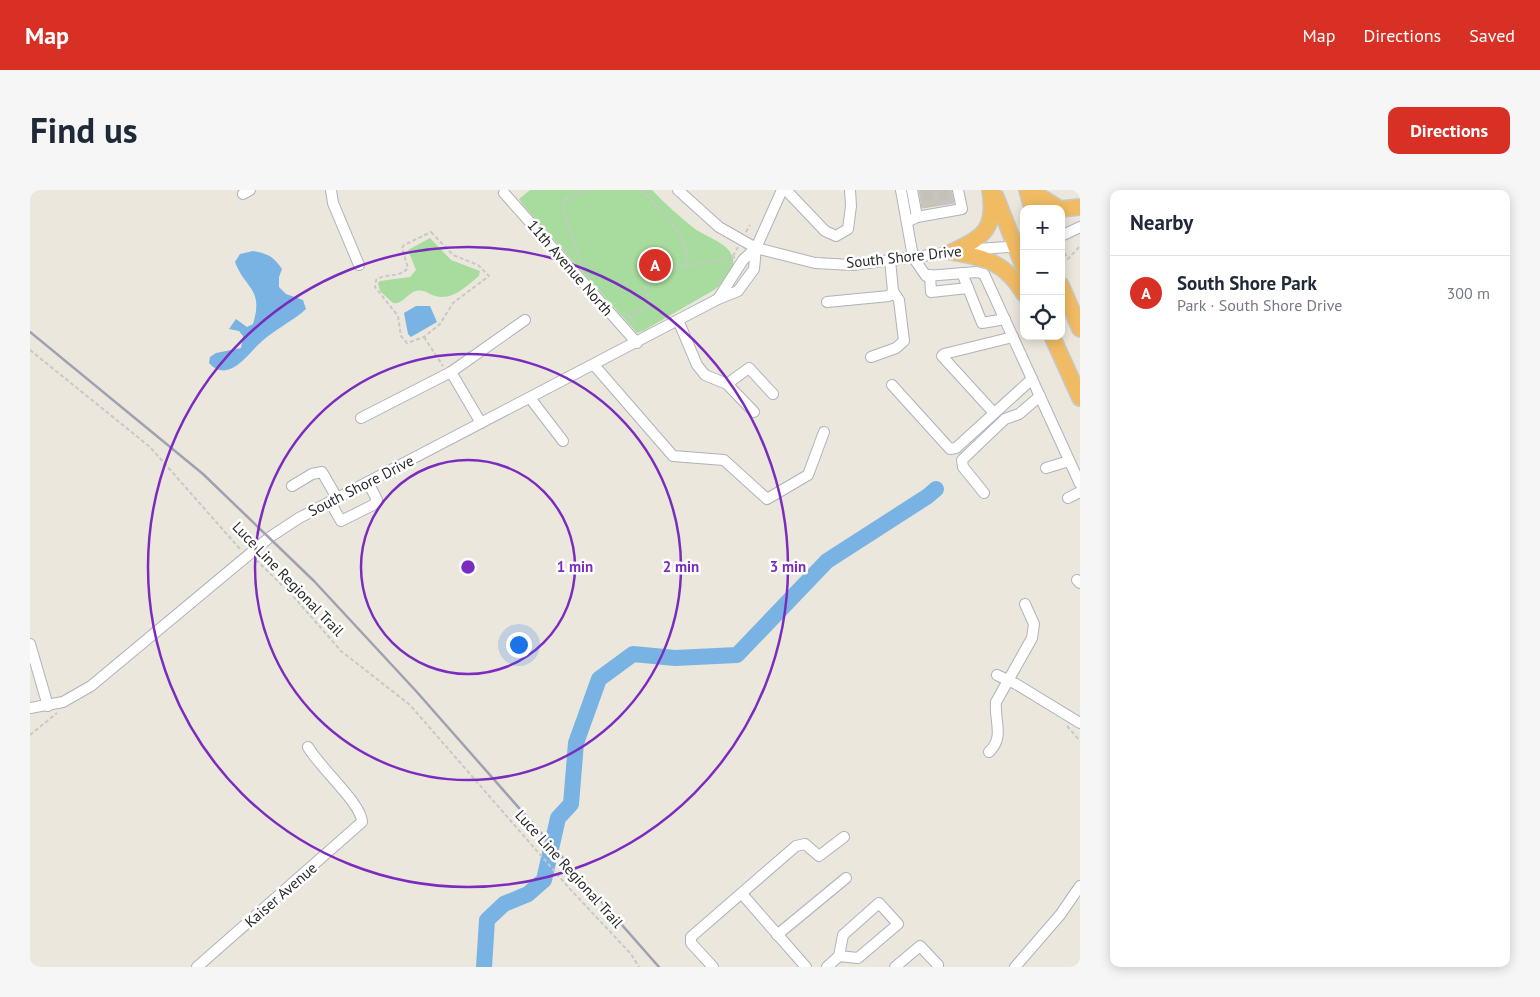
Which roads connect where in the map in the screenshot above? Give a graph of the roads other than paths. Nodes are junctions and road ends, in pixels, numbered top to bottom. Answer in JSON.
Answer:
{"nodes":[{"id":1,"x":332,"y":190,"type":"edge"},
{"id":2,"x":678,"y":190,"type":"edge"},
{"id":3,"x":782,"y":190,"type":"edge"},
{"id":4,"x":786,"y":190,"type":"edge"},
{"id":5,"x":850,"y":190,"type":"edge"},
{"id":6,"x":902,"y":190,"type":"edge"},
{"id":7,"x":912,"y":190,"type":"edge"},
{"id":8,"x":958,"y":190,"type":"edge"},
{"id":9,"x":990,"y":190,"type":"edge"},
{"id":10,"x":994,"y":190,"type":"edge"},
{"id":11,"x":1027,"y":190,"type":"edge"},
{"id":12,"x":1035,"y":190,"type":"edge"},
{"id":13,"x":504,"y":192,"type":"dead end"},
{"id":14,"x":1031,"y":205,"type":"edge"},
{"id":15,"x":1054,"y":205,"type":"edge"},
{"id":16,"x":1080,"y":207,"type":"edge"},
{"id":17,"x":1065,"y":209,"type":"edge"},
{"id":18,"x":917,"y":217,"type":"junction"},
{"id":19,"x":907,"y":222,"type":"junction"},
{"id":20,"x":1080,"y":226,"type":"edge"},
{"id":21,"x":1065,"y":234,"type":"edge"},
{"id":22,"x":1019,"y":247,"type":"edge"},
{"id":23,"x":756,"y":248,"type":"junction"},
{"id":24,"x":952,"y":252,"type":"junction"},
{"id":25,"x":913,"y":257,"type":"junction"},
{"id":26,"x":890,"y":260,"type":"junction"},
{"id":27,"x":359,"y":265,"type":"dead end"},
{"id":28,"x":962,"y":273,"type":"junction"},
{"id":29,"x":930,"y":276,"type":"junction"},
{"id":30,"x":968,"y":288,"type":"junction"},
{"id":31,"x":1020,"y":289,"type":"edge"},
{"id":32,"x":893,"y":291,"type":"junction"},
{"id":33,"x":1065,"y":294,"type":"edge"},
{"id":34,"x":718,"y":299,"type":"junction"},
{"id":35,"x":827,"y":302,"type":"dead end"},
{"id":36,"x":1005,"y":319,"type":"junction"},
{"id":37,"x":525,"y":320,"type":"dead end"},
{"id":38,"x":678,"y":320,"type":"junction"},
{"id":39,"x":1080,"y":328,"type":"edge"},
{"id":40,"x":1013,"y":337,"type":"junction"},
{"id":41,"x":1052,"y":340,"type":"edge"},
{"id":42,"x":636,"y":343,"type":"junction"},
{"id":43,"x":871,"y":357,"type":"dead end"},
{"id":44,"x":594,"y":365,"type":"junction"},
{"id":45,"x":451,"y":372,"type":"junction"},
{"id":46,"x":1032,"y":379,"type":"junction"},
{"id":47,"x":727,"y":384,"type":"junction"},
{"id":48,"x":892,"y":384,"type":"dead end"},
{"id":49,"x":773,"y":394,"type":"dead end"},
{"id":50,"x":1040,"y":396,"type":"junction"},
{"id":51,"x":530,"y":398,"type":"junction"},
{"id":52,"x":1080,"y":398,"type":"edge"},
{"id":53,"x":754,"y":412,"type":"dead end"},
{"id":54,"x":994,"y":414,"type":"junction"},
{"id":55,"x":361,"y":418,"type":"dead end"},
{"id":56,"x":481,"y":423,"type":"junction"},
{"id":57,"x":824,"y":432,"type":"dead end"},
{"id":58,"x":564,"y":441,"type":"dead end"},
{"id":59,"x":1069,"y":461,"type":"junction"},
{"id":60,"x":1046,"y":468,"type":"dead end"},
{"id":61,"x":368,"y":482,"type":"junction"},
{"id":62,"x":1080,"y":484,"type":"edge"},
{"id":63,"x":292,"y":486,"type":"dead end"},
{"id":64,"x":1080,"y":492,"type":"edge"},
{"id":65,"x":984,"y":494,"type":"dead end"},
{"id":66,"x":1068,"y":498,"type":"dead end"},
{"id":67,"x":333,"y":500,"type":"junction"},
{"id":68,"x":1025,"y":604,"type":"dead end"},
{"id":69,"x":30,"y":644,"type":"edge"},
{"id":70,"x":996,"y":675,"type":"dead end"},
{"id":71,"x":1008,"y":680,"type":"junction"},
{"id":72,"x":48,"y":706,"type":"junction"},
{"id":73,"x":30,"y":708,"type":"edge"},
{"id":74,"x":1080,"y":723,"type":"edge"},
{"id":75,"x":308,"y":747,"type":"dead end"},
{"id":76,"x":989,"y":752,"type":"dead end"},
{"id":77,"x":844,"y":837,"type":"dead end"},
{"id":78,"x":846,"y":878,"type":"dead end"},
{"id":79,"x":1080,"y":886,"type":"edge"},
{"id":80,"x":742,"y":894,"type":"junction"},
{"id":81,"x":778,"y":935,"type":"junction"},
{"id":82,"x":839,"y":956,"type":"junction"},
{"id":83,"x":197,"y":967,"type":"edge"},
{"id":84,"x":713,"y":967,"type":"edge"},
{"id":85,"x":806,"y":967,"type":"edge"},
{"id":86,"x":827,"y":967,"type":"edge"},
{"id":87,"x":895,"y":967,"type":"edge"},
{"id":88,"x":936,"y":967,"type":"edge"},
{"id":89,"x":1015,"y":967,"type":"edge"}],
"edges":[{"from":1,"to":27,"type":"street"},
{"from":2,"to":23,"type":"street"},
{"from":3,"to":23,"type":"street"},
{"from":4,"to":5,"type":"street"},
{"from":6,"to":19,"type":"street"},
{"from":7,"to":18,"type":"street"},
{"from":8,"to":18,"type":"street"},
{"from":9,"to":24,"type":"highway"},
{"from":10,"to":22,"type":"highway"},
{"from":11,"to":14,"type":"highway"},
{"from":12,"to":15,"type":"highway"},
{"from":13,"to":42,"type":"street","name":"11th Avenue North"},
{"from":16,"to":17,"type":"highway"},
{"from":18,"to":19,"type":"street"},
{"from":19,"to":25,"type":"street"},
{"from":20,"to":21,"type":"street"},
{"from":22,"to":24,"type":"street","name":"South Shore Drive"},
{"from":23,"to":26,"type":"street","name":"South Shore Drive"},
{"from":23,"to":34,"type":"street","name":"South Shore Drive"},
{"from":23,"to":34,"type":"street","name":"South Shore Drive"},
{"from":24,"to":25,"type":"street","name":"South Shore Drive"},
{"from":24,"to":31,"type":"highway"},
{"from":25,"to":26,"type":"street","name":"South Shore Drive"},
{"from":25,"to":29,"type":"street"},
{"from":26,"to":32,"type":"street"},
{"from":28,"to":29,"type":"street"},
{"from":28,"to":30,"type":"street"},
{"from":28,"to":36,"type":"street"},
{"from":29,"to":30,"type":"street"},
{"from":30,"to":36,"type":"street"},
{"from":32,"to":35,"type":"street"},
{"from":32,"to":43,"type":"street"},
{"from":33,"to":39,"type":"highway"},
{"from":34,"to":38,"type":"street","name":"South Shore Drive"},
{"from":36,"to":40,"type":"street"},
{"from":37,"to":45,"type":"street"},
{"from":38,"to":42,"type":"street","name":"South Shore Drive"},
{"from":38,"to":47,"type":"street"},
{"from":40,"to":46,"type":"street"},
{"from":40,"to":54,"type":"street"},
{"from":41,"to":52,"type":"highway"},
{"from":42,"to":44,"type":"street","name":"South Shore Drive"},
{"from":44,"to":51,"type":"street","name":"South Shore Drive"},
{"from":44,"to":57,"type":"street"},
{"from":45,"to":55,"type":"street"},
{"from":45,"to":56,"type":"street"},
{"from":46,"to":50,"type":"street"},
{"from":46,"to":54,"type":"street"},
{"from":47,"to":49,"type":"street"},
{"from":47,"to":53,"type":"street"},
{"from":48,"to":54,"type":"street"},
{"from":50,"to":59,"type":"street"},
{"from":50,"to":65,"type":"street"},
{"from":51,"to":56,"type":"street","name":"South Shore Drive"},
{"from":51,"to":58,"type":"street"},
{"from":56,"to":61,"type":"street","name":"South Shore Drive"},
{"from":59,"to":60,"type":"street"},
{"from":59,"to":62,"type":"street"},
{"from":61,"to":67,"type":"street","name":"South Shore Drive"},
{"from":61,"to":67,"type":"street"},
{"from":63,"to":67,"type":"street"},
{"from":64,"to":66,"type":"street"},
{"from":67,"to":72,"type":"street","name":"South Shore Drive"},
{"from":68,"to":71,"type":"street"},
{"from":69,"to":72,"type":"street"},
{"from":70,"to":71,"type":"street"},
{"from":71,"to":74,"type":"street"},
{"from":71,"to":76,"type":"street"},
{"from":72,"to":73,"type":"street","name":"South Shore Drive"},
{"from":75,"to":83,"type":"street","name":"Kaiser Avenue"},
{"from":77,"to":80,"type":"street"},
{"from":78,"to":81,"type":"street"},
{"from":79,"to":89,"type":"street"},
{"from":80,"to":81,"type":"street"},
{"from":80,"to":84,"type":"street"},
{"from":81,"to":85,"type":"street"},
{"from":82,"to":82,"type":"street"},
{"from":82,"to":86,"type":"street"},
{"from":87,"to":88,"type":"street"}]}
